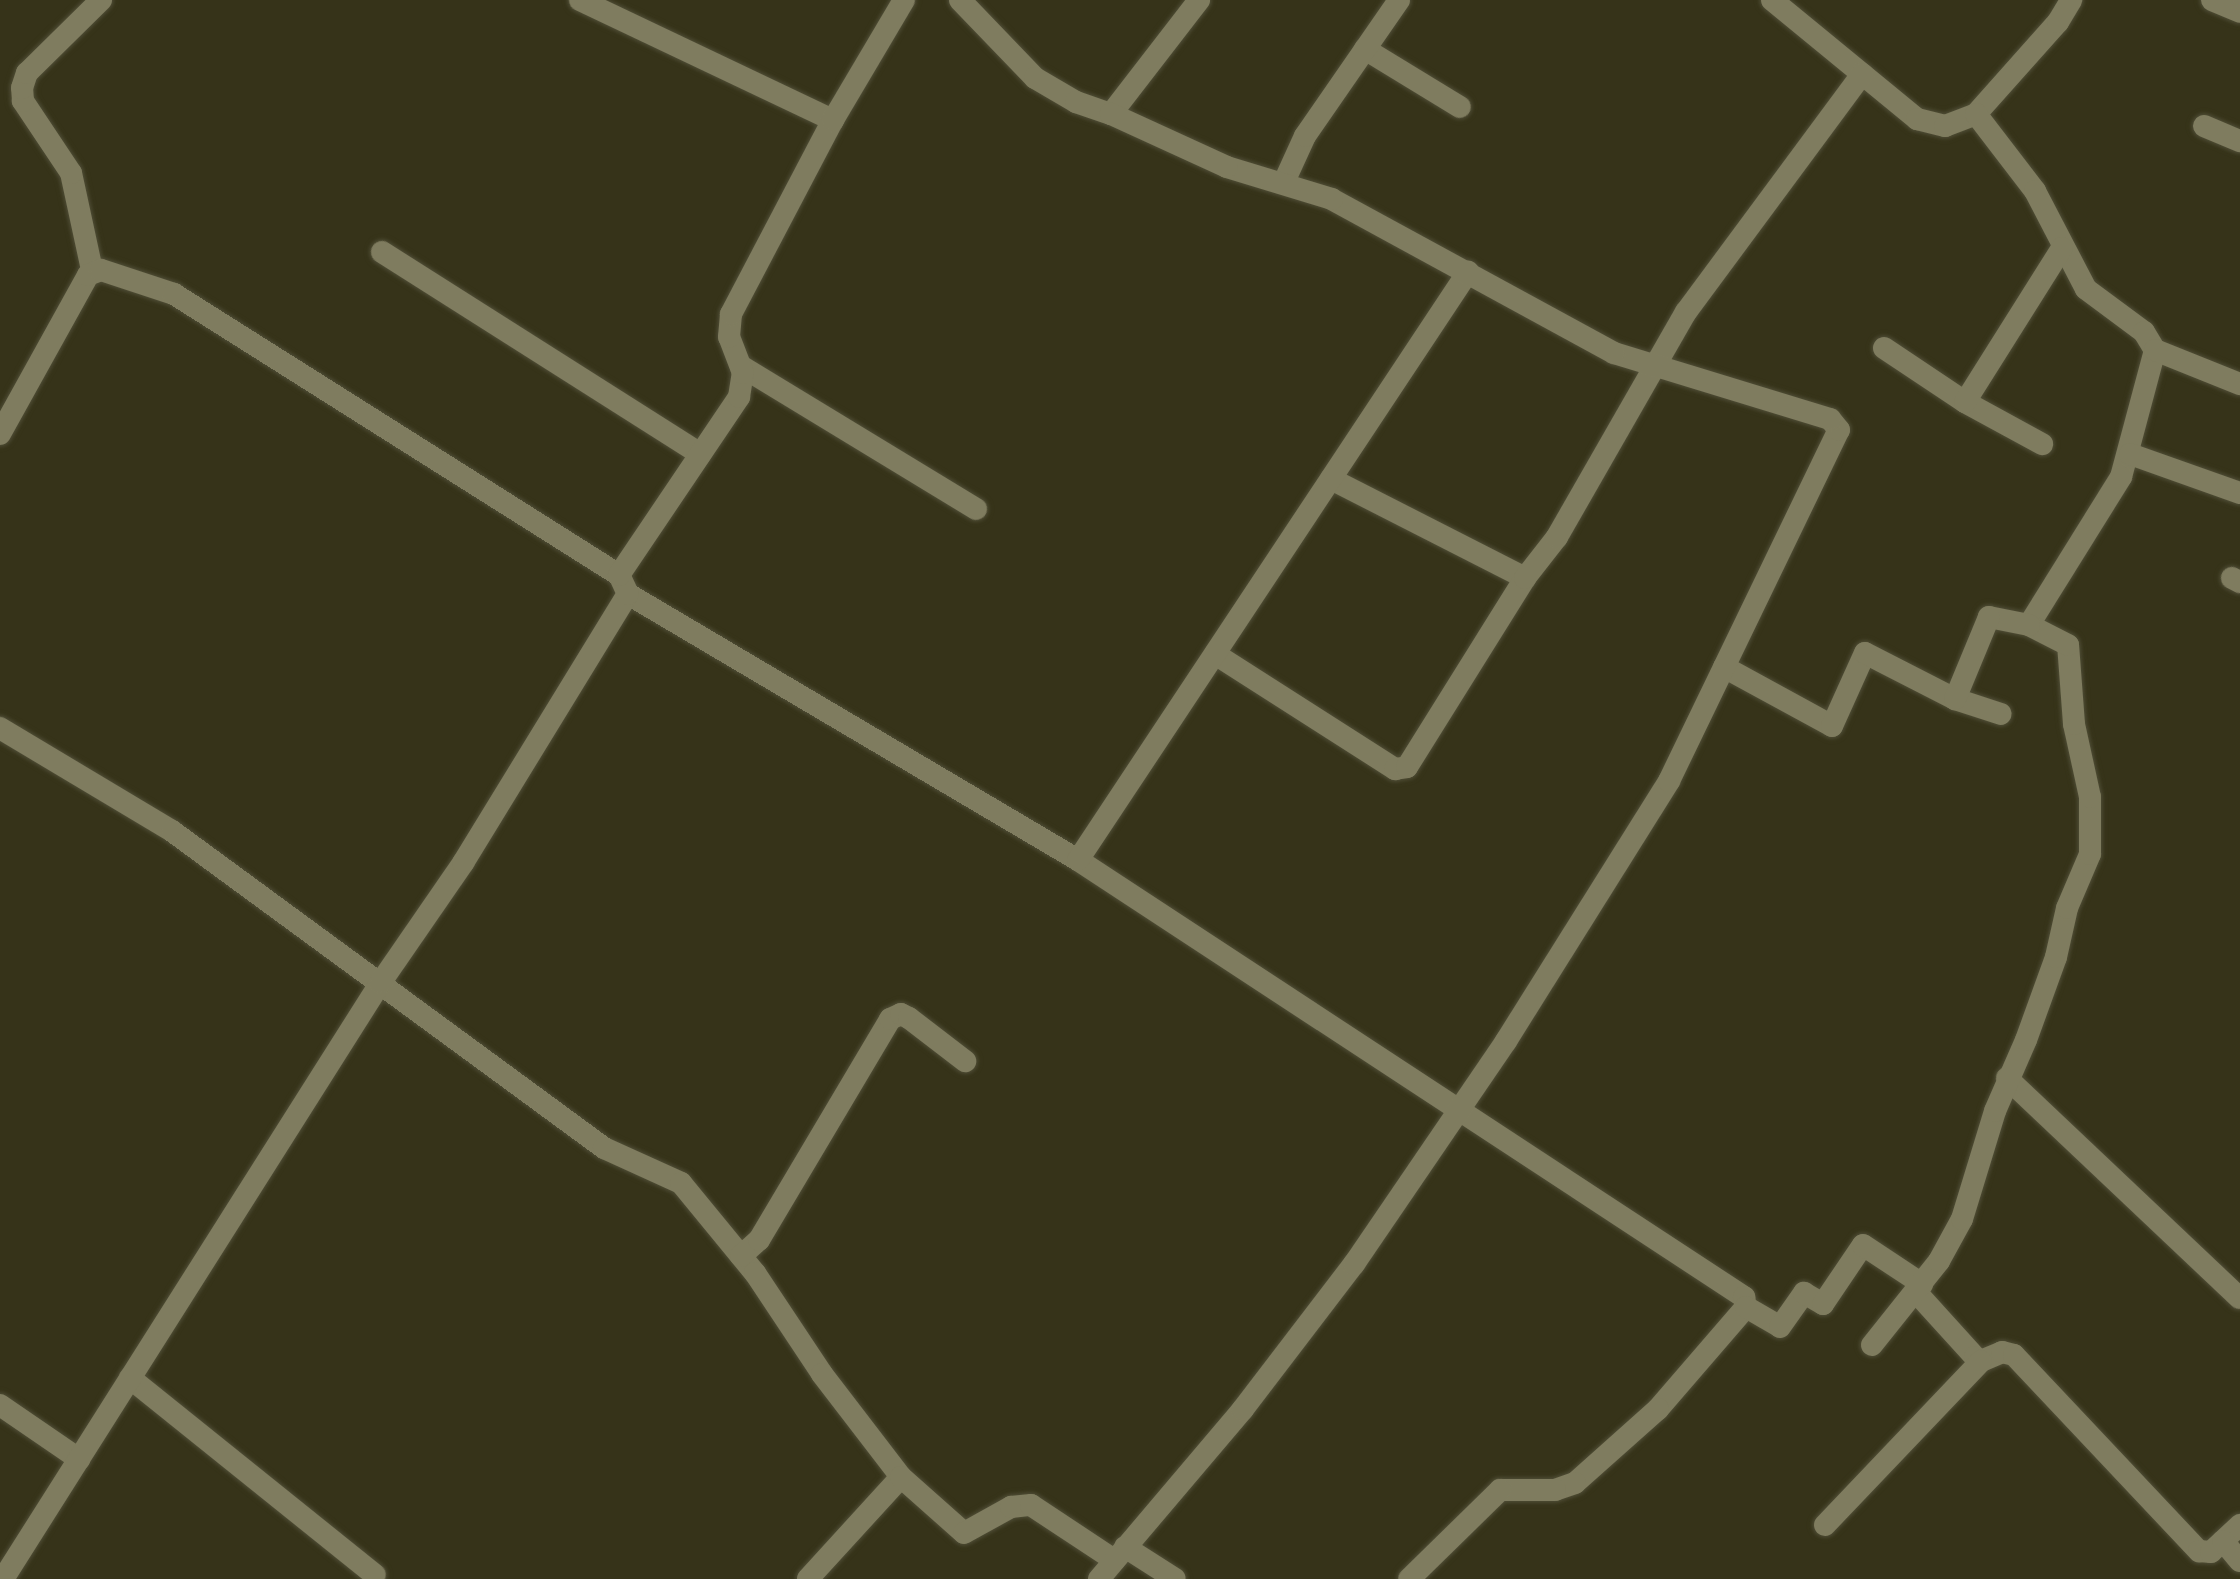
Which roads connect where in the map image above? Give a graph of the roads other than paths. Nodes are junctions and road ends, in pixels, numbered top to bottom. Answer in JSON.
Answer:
{"nodes":[{"id":1,"x":101,"y":0,"type":"edge"},
{"id":2,"x":580,"y":0,"type":"edge"},
{"id":3,"x":904,"y":0,"type":"edge"},
{"id":4,"x":960,"y":0,"type":"edge"},
{"id":5,"x":1200,"y":0,"type":"edge"},
{"id":6,"x":1399,"y":0,"type":"edge"},
{"id":7,"x":1772,"y":0,"type":"edge"},
{"id":8,"x":2071,"y":0,"type":"edge"},
{"id":9,"x":2212,"y":0,"type":"edge"},
{"id":10,"x":2240,"y":12,"type":"edge"},
{"id":11,"x":1365,"y":48,"type":"junction"},
{"id":12,"x":1862,"y":74,"type":"junction"},
{"id":13,"x":1460,"y":107,"type":"dead end"},
{"id":14,"x":1111,"y":114,"type":"junction"},
{"id":15,"x":1976,"y":114,"type":"junction"},
{"id":16,"x":833,"y":120,"type":"junction"},
{"id":17,"x":2204,"y":126,"type":"dead end"},
{"id":18,"x":2240,"y":141,"type":"edge"},
{"id":19,"x":1284,"y":182,"type":"junction"},
{"id":20,"x":2062,"y":248,"type":"junction"},
{"id":21,"x":382,"y":252,"type":"dead end"},
{"id":22,"x":92,"y":270,"type":"junction"},
{"id":23,"x":1468,"y":272,"type":"junction"},
{"id":24,"x":1884,"y":348,"type":"dead end"},
{"id":25,"x":2155,"y":350,"type":"junction"},
{"id":26,"x":1657,"y":365,"type":"junction"},
{"id":27,"x":741,"y":366,"type":"junction"},
{"id":28,"x":2240,"y":384,"type":"edge"},
{"id":29,"x":1965,"y":402,"type":"junction"},
{"id":30,"x":0,"y":434,"type":"edge"},
{"id":31,"x":2042,"y":444,"type":"dead end"},
{"id":32,"x":700,"y":454,"type":"junction"},
{"id":33,"x":2130,"y":454,"type":"junction"},
{"id":34,"x":1331,"y":479,"type":"junction"},
{"id":35,"x":2240,"y":493,"type":"edge"},
{"id":36,"x":976,"y":509,"type":"dead end"},
{"id":37,"x":1525,"y":578,"type":"junction"},
{"id":38,"x":624,"y":585,"type":"junction"},
{"id":39,"x":2030,"y":626,"type":"junction"},
{"id":40,"x":1215,"y":654,"type":"junction"},
{"id":41,"x":1724,"y":667,"type":"junction"},
{"id":42,"x":1955,"y":699,"type":"junction"},
{"id":43,"x":2001,"y":714,"type":"dead end"},
{"id":44,"x":0,"y":728,"type":"edge"},
{"id":45,"x":1078,"y":860,"type":"junction"},
{"id":46,"x":381,"y":982,"type":"junction"},
{"id":47,"x":965,"y":1061,"type":"dead end"},
{"id":48,"x":2007,"y":1078,"type":"junction"},
{"id":49,"x":1459,"y":1110,"type":"junction"},
{"id":50,"x":741,"y":1256,"type":"junction"},
{"id":51,"x":1919,"y":1288,"type":"junction"},
{"id":52,"x":2240,"y":1298,"type":"edge"},
{"id":53,"x":1746,"y":1307,"type":"junction"},
{"id":54,"x":1872,"y":1345,"type":"dead end"},
{"id":55,"x":1981,"y":1361,"type":"junction"},
{"id":56,"x":130,"y":1378,"type":"junction"},
{"id":57,"x":0,"y":1405,"type":"edge"},
{"id":58,"x":79,"y":1459,"type":"junction"},
{"id":59,"x":901,"y":1477,"type":"junction"},
{"id":60,"x":1824,"y":1524,"type":"dead end"},
{"id":61,"x":2240,"y":1524,"type":"edge"},
{"id":62,"x":2222,"y":1541,"type":"junction"},
{"id":63,"x":1120,"y":1554,"type":"junction"},
{"id":64,"x":2240,"y":1562,"type":"edge"},
{"id":65,"x":375,"y":1575,"type":"dead end"},
{"id":66,"x":3,"y":1579,"type":"edge"},
{"id":67,"x":808,"y":1579,"type":"edge"},
{"id":68,"x":1099,"y":1579,"type":"edge"},
{"id":69,"x":1175,"y":1579,"type":"edge"},
{"id":70,"x":1409,"y":1579,"type":"edge"}],
"edges":[{"from":1,"to":22,"type":"street"},
{"from":2,"to":16,"type":"street"},
{"from":3,"to":16,"type":"street"},
{"from":4,"to":14,"type":"street"},
{"from":5,"to":14,"type":"street"},
{"from":6,"to":11,"type":"street"},
{"from":7,"to":12,"type":"street"},
{"from":8,"to":15,"type":"street"},
{"from":9,"to":10,"type":"street"},
{"from":11,"to":13,"type":"street"},
{"from":11,"to":19,"type":"street"},
{"from":12,"to":15,"type":"street"},
{"from":12,"to":26,"type":"street"},
{"from":14,"to":19,"type":"street"},
{"from":15,"to":20,"type":"street"},
{"from":16,"to":27,"type":"street"},
{"from":17,"to":18,"type":"street"},
{"from":19,"to":23,"type":"street"},
{"from":20,"to":25,"type":"street"},
{"from":20,"to":29,"type":"street"},
{"from":21,"to":32,"type":"street"},
{"from":22,"to":30,"type":"street"},
{"from":22,"to":38,"type":"street"},
{"from":23,"to":26,"type":"street"},
{"from":23,"to":34,"type":"street"},
{"from":24,"to":29,"type":"street"},
{"from":25,"to":28,"type":"street"},
{"from":25,"to":33,"type":"street"},
{"from":26,"to":37,"type":"street"},
{"from":26,"to":41,"type":"street"},
{"from":27,"to":32,"type":"street"},
{"from":27,"to":36,"type":"street"},
{"from":29,"to":31,"type":"street"},
{"from":32,"to":38,"type":"street"},
{"from":33,"to":35,"type":"street"},
{"from":33,"to":39,"type":"street"},
{"from":34,"to":37,"type":"street"},
{"from":34,"to":40,"type":"street"},
{"from":37,"to":40,"type":"street"},
{"from":38,"to":45,"type":"street"},
{"from":38,"to":46,"type":"street"},
{"from":39,"to":42,"type":"street"},
{"from":39,"to":48,"type":"street"},
{"from":40,"to":45,"type":"street"},
{"from":41,"to":42,"type":"street"},
{"from":41,"to":49,"type":"street"},
{"from":42,"to":43,"type":"street"},
{"from":44,"to":46,"type":"street"},
{"from":45,"to":49,"type":"street"},
{"from":46,"to":50,"type":"street"},
{"from":46,"to":56,"type":"street"},
{"from":47,"to":50,"type":"street"},
{"from":48,"to":51,"type":"street"},
{"from":48,"to":52,"type":"street"},
{"from":49,"to":53,"type":"street"},
{"from":49,"to":63,"type":"street"},
{"from":50,"to":59,"type":"street"},
{"from":51,"to":53,"type":"street"},
{"from":51,"to":54,"type":"street"},
{"from":51,"to":55,"type":"street"},
{"from":53,"to":70,"type":"street"},
{"from":55,"to":60,"type":"street"},
{"from":55,"to":62,"type":"street"},
{"from":56,"to":58,"type":"street"},
{"from":56,"to":65,"type":"street"},
{"from":57,"to":58,"type":"street"},
{"from":58,"to":66,"type":"street"},
{"from":59,"to":63,"type":"street"},
{"from":59,"to":67,"type":"street"},
{"from":61,"to":62,"type":"street"},
{"from":62,"to":64,"type":"street"},
{"from":63,"to":68,"type":"street"},
{"from":63,"to":69,"type":"street"}]}
